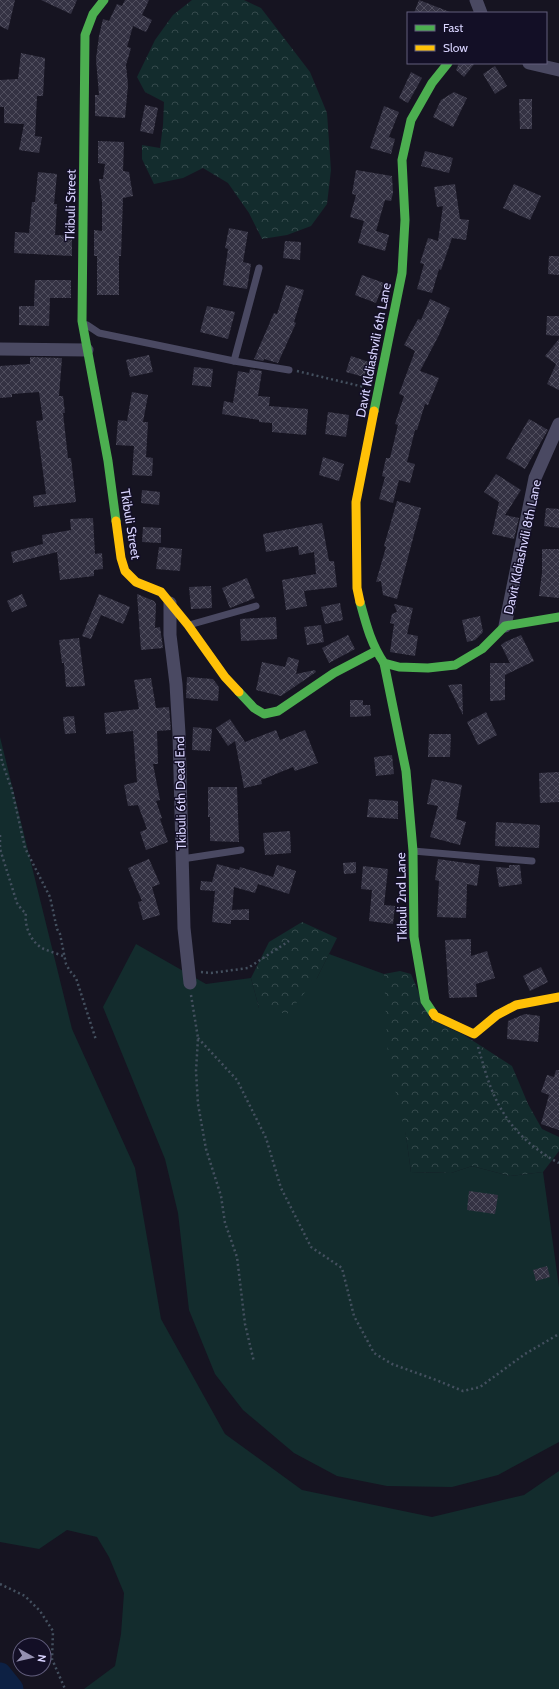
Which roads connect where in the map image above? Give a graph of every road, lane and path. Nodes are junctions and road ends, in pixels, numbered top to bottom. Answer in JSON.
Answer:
{"nodes":[{"id":1,"x":104,"y":0,"type":"edge"},
{"id":2,"x":476,"y":0,"type":"edge"},
{"id":3,"x":481,"y":12,"type":"edge"},
{"id":4,"x":447,"y":64,"type":"edge"},
{"id":5,"x":533,"y":64,"type":"edge"},
{"id":6,"x":559,"y":70,"type":"edge"},
{"id":7,"x":259,"y":268,"type":"dead end"},
{"id":8,"x":82,"y":321,"type":"junction"},
{"id":9,"x":0,"y":349,"type":"edge"},
{"id":10,"x":87,"y":350,"type":"junction"},
{"id":11,"x":234,"y":361,"type":"junction"},
{"id":12,"x":289,"y":370,"type":"joint"},
{"id":13,"x":379,"y":390,"type":"junction"},
{"id":14,"x":559,"y":424,"type":"edge"},
{"id":15,"x":170,"y":603,"type":"junction"},
{"id":16,"x":256,"y":606,"type":"dead end"},
{"id":17,"x":559,"y":617,"type":"edge"},
{"id":18,"x":188,"y":625,"type":"junction"},
{"id":19,"x":505,"y":626,"type":"junction"},
{"id":20,"x":376,"y":651,"type":"junction"},
{"id":21,"x":384,"y":663,"type":"junction"},
{"id":22,"x":0,"y":749,"type":"edge"},
{"id":23,"x":0,"y":835,"type":"edge"},
{"id":24,"x":242,"y":850,"type":"dead end"},
{"id":25,"x":413,"y":851,"type":"junction"},
{"id":26,"x":182,"y":859,"type":"junction"},
{"id":27,"x":532,"y":861,"type":"dead end"},
{"id":28,"x":289,"y":941,"type":"dead end"},
{"id":29,"x":65,"y":957,"type":"junction"},
{"id":30,"x":189,"y":977,"type":"junction"},
{"id":31,"x":559,"y":997,"type":"edge"},
{"id":32,"x":474,"y":1034,"type":"junction"},
{"id":33,"x":198,"y":1038,"type":"junction"},
{"id":34,"x":96,"y":1040,"type":"dead end"},
{"id":35,"x":559,"y":1163,"type":"edge"},
{"id":36,"x":559,"y":1334,"type":"edge"},
{"id":37,"x":254,"y":1362,"type":"dead end"},
{"id":38,"x":0,"y":1584,"type":"edge"},
{"id":39,"x":65,"y":1689,"type":"edge"}],
"edges":[{"from":1,"to":8,"type":"street","name":"Tkibuli Street"},
{"from":2,"to":3,"type":"street"},
{"from":4,"to":13,"type":"street","name":"Davit Kldiashvili 6th Lane"},
{"from":5,"to":6,"type":"street"},
{"from":7,"to":11,"type":"lane"},
{"from":8,"to":10,"type":"street","name":"Tkibuli Street"},
{"from":8,"to":11,"type":"lane"},
{"from":9,"to":10,"type":"street"},
{"from":10,"to":15,"type":"street","name":"Tkibuli Street"},
{"from":11,"to":12,"type":"lane"},
{"from":12,"to":13,"type":"path"},
{"from":13,"to":20,"type":"street","name":"Davit Kldiashvili 6th Lane"},
{"from":14,"to":19,"type":"street","name":"Davit Kldiashvili 8th Lane"},
{"from":15,"to":18,"type":"street","name":"Tkibuli Street"},
{"from":15,"to":26,"type":"street","name":"Tkibuli 6th Dead End"},
{"from":16,"to":18,"type":"lane"},
{"from":17,"to":19,"type":"street"},
{"from":18,"to":20,"type":"street","name":"Tkibuli Street"},
{"from":19,"to":21,"type":"street"},
{"from":20,"to":21,"type":"street"},
{"from":21,"to":25,"type":"street","name":"Tkibuli 2nd Lane"},
{"from":22,"to":29,"type":"path"},
{"from":23,"to":29,"type":"path"},
{"from":24,"to":26,"type":"lane"},
{"from":25,"to":27,"type":"lane"},
{"from":25,"to":32,"type":"street","name":"Tkibuli 2nd Lane"},
{"from":26,"to":30,"type":"street","name":"Tkibuli 6th Dead End"},
{"from":28,"to":30,"type":"path"},
{"from":29,"to":34,"type":"path"},
{"from":30,"to":33,"type":"path"},
{"from":31,"to":32,"type":"street"},
{"from":32,"to":35,"type":"path"},
{"from":33,"to":36,"type":"path"},
{"from":33,"to":37,"type":"path"},
{"from":38,"to":39,"type":"path"}]}
